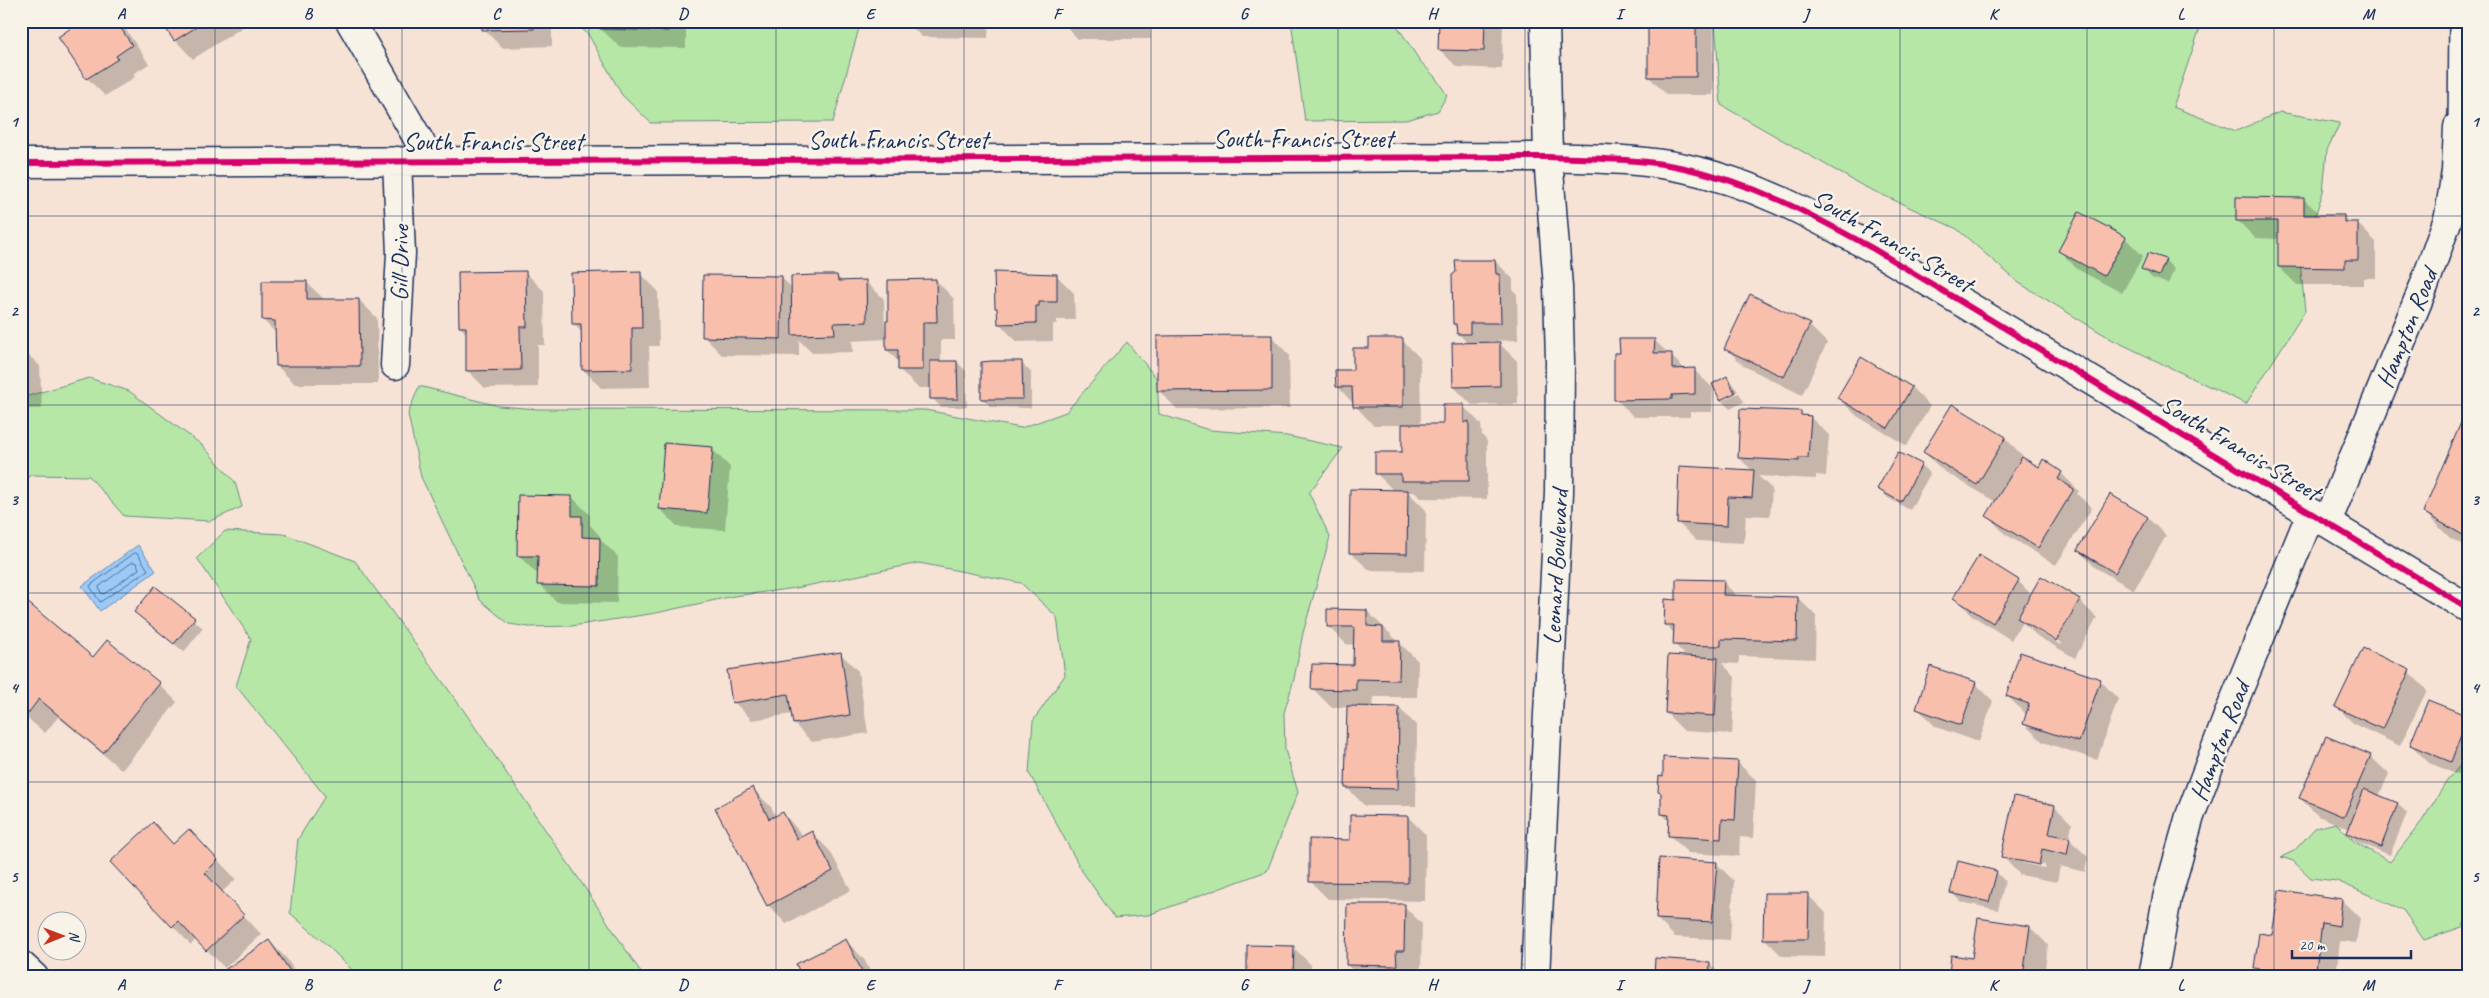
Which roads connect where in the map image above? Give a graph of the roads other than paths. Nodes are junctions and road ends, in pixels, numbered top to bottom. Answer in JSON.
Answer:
{"nodes":[{"id":1,"x":350,"y":21,"type":"edge"},
{"id":2,"x":1544,"y":21,"type":"edge"},
{"id":3,"x":2459,"y":21,"type":"edge"},
{"id":4,"x":2458,"y":127,"type":"joint"},
{"id":5,"x":1548,"y":157,"type":"junction"},
{"id":6,"x":397,"y":161,"type":"junction"},
{"id":7,"x":431,"y":161,"type":"junction"},
{"id":8,"x":21,"y":163,"type":"edge"},
{"id":9,"x":395,"y":365,"type":"dead end"},
{"id":10,"x":2319,"y":518,"type":"junction"},
{"id":11,"x":2468,"y":608,"type":"edge"},
{"id":12,"x":21,"y":964,"type":"edge"},
{"id":13,"x":34,"y":977,"type":"edge"},
{"id":14,"x":1535,"y":977,"type":"edge"},
{"id":15,"x":2153,"y":977,"type":"edge"}],
"edges":[{"from":1,"to":7,"type":"street"},
{"from":2,"to":5,"type":"street","name":"Leonard Boulevard"},
{"from":3,"to":4,"type":"lane"},
{"from":4,"to":10,"type":"street","name":"Hampton Road"},
{"from":5,"to":7,"type":"street","name":"South Francis Street"},
{"from":5,"to":10,"type":"street","name":"South Francis Street"},
{"from":5,"to":14,"type":"street","name":"Leonard Boulevard"},
{"from":6,"to":7,"type":"street","name":"South Francis Street"},
{"from":6,"to":8,"type":"street","name":"South Francis Street"},
{"from":6,"to":9,"type":"street","name":"Gill Drive"},
{"from":10,"to":11,"type":"street","name":"South Francis Street"},
{"from":10,"to":15,"type":"street","name":"Hampton Road"},
{"from":12,"to":13,"type":"street"}]}
